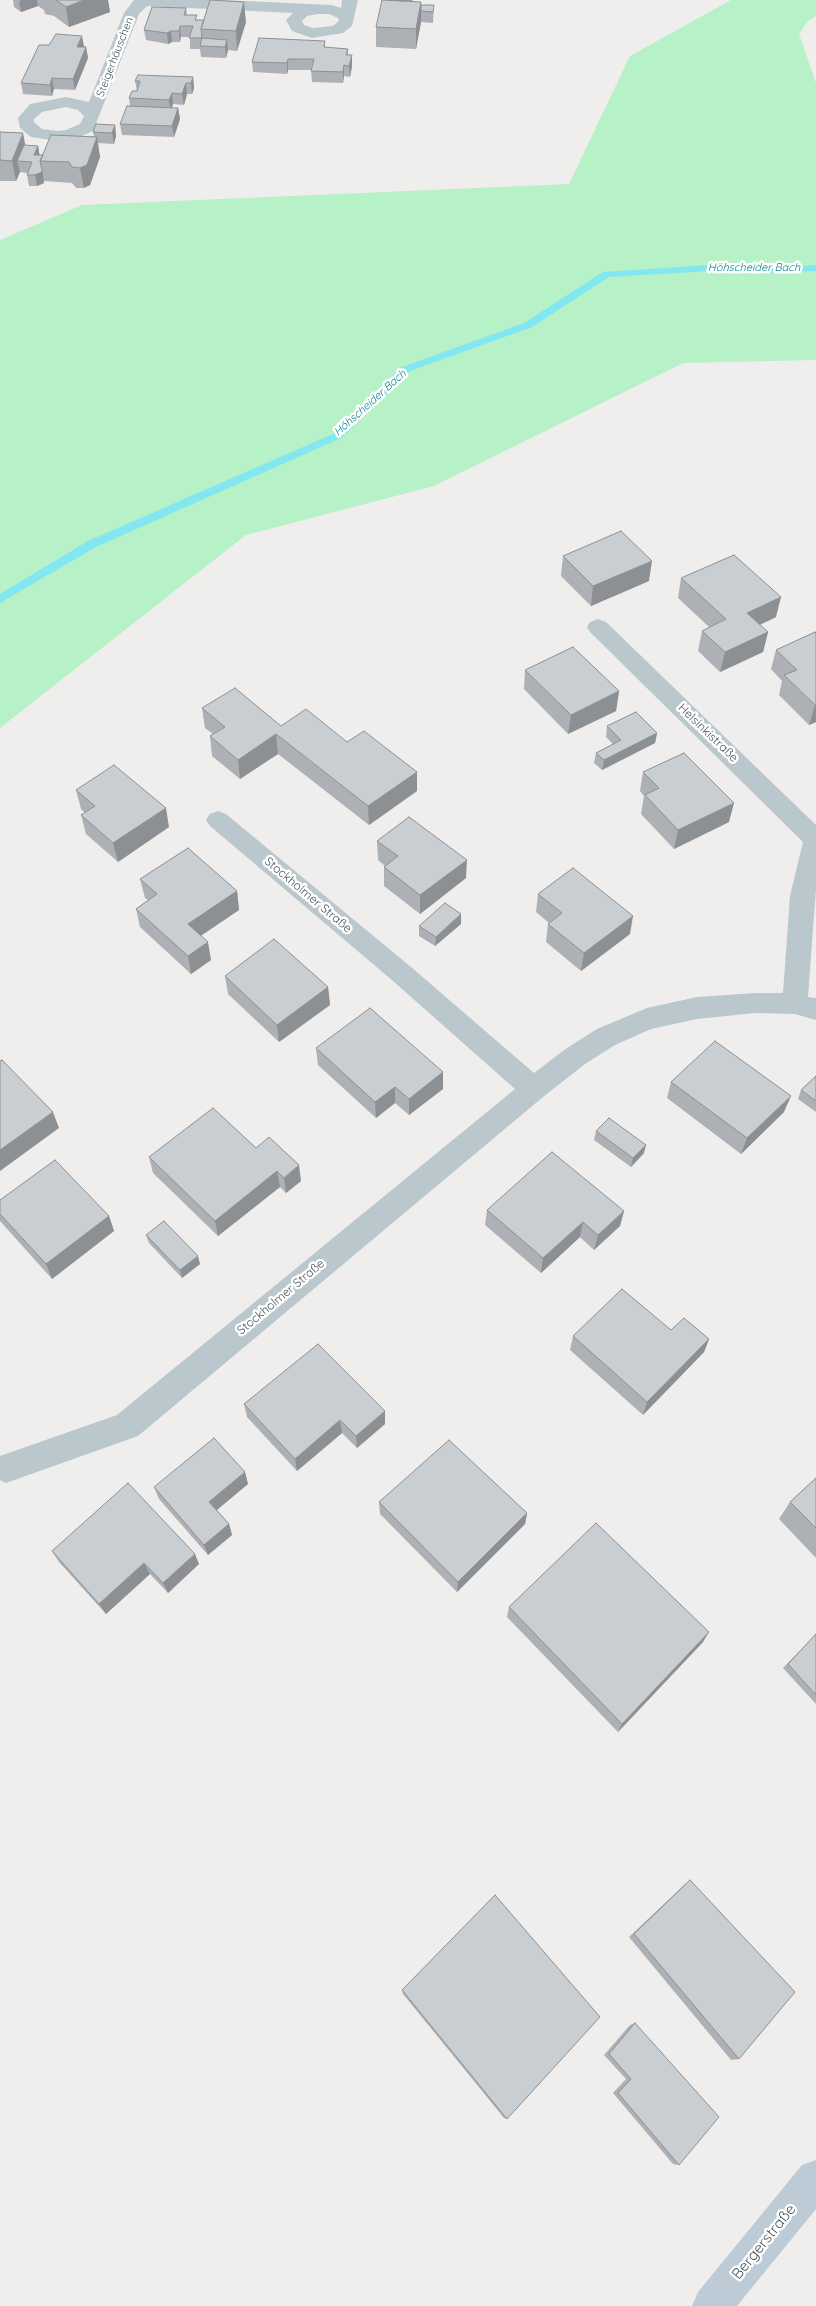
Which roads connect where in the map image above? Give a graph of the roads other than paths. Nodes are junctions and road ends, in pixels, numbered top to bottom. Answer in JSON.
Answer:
{"nodes":[{"id":1,"x":142,"y":0,"type":"edge"},
{"id":2,"x":350,"y":0,"type":"edge"},
{"id":3,"x":317,"y":9,"type":"junction"},
{"id":4,"x":346,"y":19,"type":"junction"},
{"id":5,"x":92,"y":116,"type":"dead end"},
{"id":6,"x":598,"y":627,"type":"dead end"},
{"id":7,"x":218,"y":820,"type":"dead end"},
{"id":8,"x":816,"y":840,"type":"edge"},
{"id":9,"x":806,"y":1006,"type":"edge"},
{"id":10,"x":534,"y":1089,"type":"junction"},
{"id":11,"x":6,"y":1468,"type":"dead end"},
{"id":12,"x":816,"y":2179,"type":"edge"},
{"id":13,"x":712,"y":2306,"type":"edge"}],
"edges":[{"from":1,"to":3,"type":"street","name":"Steigerhäuschen"},
{"from":1,"to":5,"type":"street","name":"Steigerhäuschen"},
{"from":2,"to":4,"type":"street"},
{"from":3,"to":4,"type":"street","name":"Steigerhäuschen"},
{"from":3,"to":4,"type":"street"},
{"from":6,"to":8,"type":"street","name":"Helsinkistraße"},
{"from":7,"to":10,"type":"street","name":"Stockholmer Straße"},
{"from":8,"to":9,"type":"street","name":"Helsinkistraße"},
{"from":9,"to":10,"type":"street","name":"Stockholmer Straße"},
{"from":10,"to":11,"type":"street","name":"Stockholmer Straße"},
{"from":12,"to":13,"type":"street","name":"Bergerstraße"}]}
